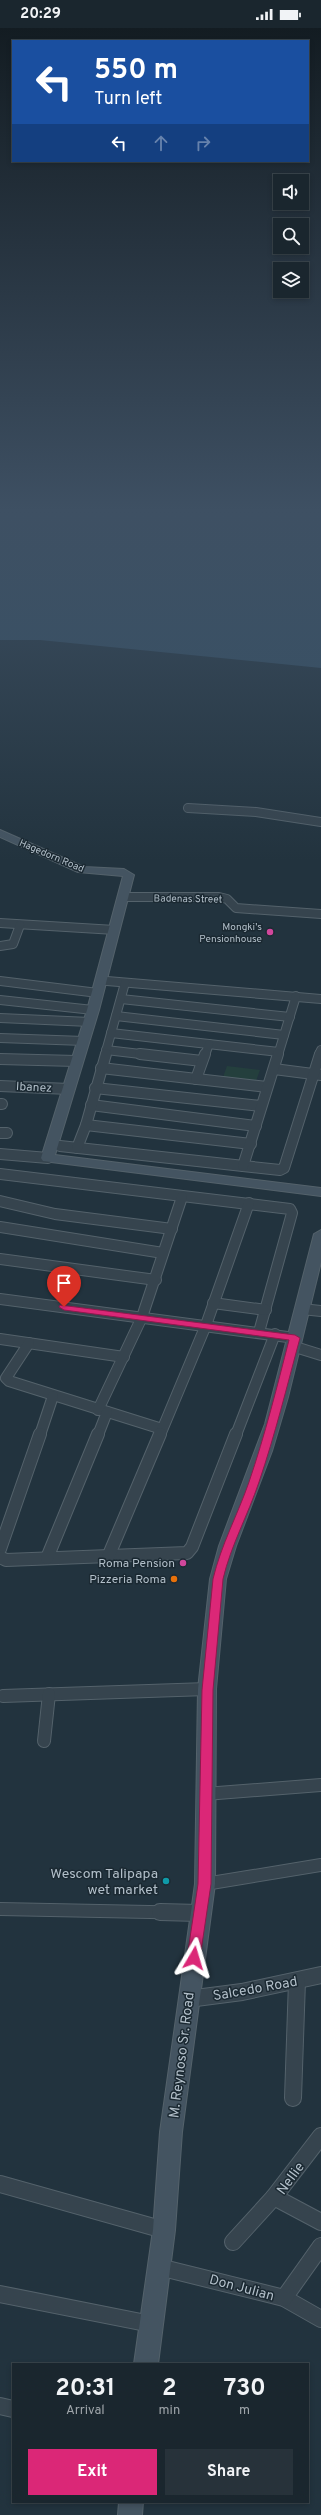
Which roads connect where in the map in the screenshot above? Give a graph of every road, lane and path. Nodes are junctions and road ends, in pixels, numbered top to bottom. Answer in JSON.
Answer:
{"nodes":[{"id":1,"x":188,"y":808,"type":"dead end"},
{"id":2,"x":321,"y":822,"type":"edge"},
{"id":3,"x":0,"y":833,"type":"edge"},
{"id":4,"x":123,"y":897,"type":"junction"},
{"id":5,"x":321,"y":914,"type":"edge"},
{"id":6,"x":0,"y":923,"type":"edge"},
{"id":7,"x":20,"y":924,"type":"junction"},
{"id":8,"x":115,"y":930,"type":"junction"},
{"id":9,"x":0,"y":946,"type":"edge"},
{"id":10,"x":0,"y":981,"type":"edge"},
{"id":11,"x":107,"y":981,"type":"dead end"},
{"id":12,"x":125,"y":983,"type":"junction"},
{"id":13,"x":98,"y":993,"type":"junction"},
{"id":14,"x":296,"y":996,"type":"junction"},
{"id":15,"x":121,"y":999,"type":"junction"},
{"id":16,"x":321,"y":999,"type":"edge"},
{"id":17,"x":0,"y":1000,"type":"edge"},
{"id":18,"x":93,"y":1010,"type":"junction"},
{"id":19,"x":116,"y":1016,"type":"junction"},
{"id":20,"x":290,"y":1017,"type":"junction"},
{"id":21,"x":0,"y":1018,"type":"edge"},
{"id":22,"x":90,"y":1022,"type":"junction"},
{"id":23,"x":111,"y":1033,"type":"junction"},
{"id":24,"x":284,"y":1035,"type":"junction"},
{"id":25,"x":0,"y":1038,"type":"edge"},
{"id":26,"x":84,"y":1041,"type":"junction"},
{"id":27,"x":209,"y":1044,"type":"junction"},
{"id":28,"x":106,"y":1050,"type":"junction"},
{"id":29,"x":321,"y":1050,"type":"edge"},
{"id":30,"x":279,"y":1052,"type":"junction"},
{"id":31,"x":0,"y":1059,"type":"edge"},
{"id":32,"x":76,"y":1061,"type":"junction"},
{"id":33,"x":202,"y":1061,"type":"junction"},
{"id":34,"x":100,"y":1068,"type":"junction"},
{"id":35,"x":274,"y":1069,"type":"junction"},
{"id":36,"x":317,"y":1074,"type":"edge"},
{"id":37,"x":196,"y":1079,"type":"junction"},
{"id":38,"x":0,"y":1086,"type":"edge"},
{"id":39,"x":267,"y":1087,"type":"junction"},
{"id":40,"x":95,"y":1088,"type":"junction"},
{"id":41,"x":69,"y":1089,"type":"junction"},
{"id":42,"x":91,"y":1105,"type":"junction"},
{"id":43,"x":261,"y":1106,"type":"junction"},
{"id":44,"x":86,"y":1125,"type":"junction"},
{"id":45,"x":256,"y":1126,"type":"junction"},
{"id":46,"x":251,"y":1144,"type":"junction"},
{"id":47,"x":60,"y":1146,"type":"dead end"},
{"id":48,"x":77,"y":1148,"type":"junction"},
{"id":49,"x":0,"y":1154,"type":"edge"},
{"id":50,"x":48,"y":1158,"type":"junction"},
{"id":51,"x":244,"y":1166,"type":"junction"},
{"id":52,"x":0,"y":1174,"type":"edge"},
{"id":53,"x":321,"y":1192,"type":"edge"},
{"id":54,"x":182,"y":1197,"type":"junction"},
{"id":55,"x":0,"y":1201,"type":"edge"},
{"id":56,"x":249,"y":1204,"type":"junction"},
{"id":57,"x":0,"y":1227,"type":"edge"},
{"id":58,"x":172,"y":1229,"type":"junction"},
{"id":59,"x":321,"y":1234,"type":"edge"},
{"id":60,"x":163,"y":1253,"type":"junction"},
{"id":61,"x":0,"y":1259,"type":"edge"},
{"id":62,"x":156,"y":1280,"type":"junction"},
{"id":63,"x":0,"y":1299,"type":"edge"},
{"id":64,"x":213,"y":1303,"type":"junction"},
{"id":65,"x":302,"y":1309,"type":"junction"},
{"id":66,"x":266,"y":1310,"type":"junction"},
{"id":67,"x":321,"y":1311,"type":"edge"},
{"id":68,"x":142,"y":1317,"type":"junction"},
{"id":69,"x":206,"y":1325,"type":"junction"},
{"id":70,"x":259,"y":1332,"type":"junction"},
{"id":71,"x":274,"y":1334,"type":"junction"},
{"id":72,"x":0,"y":1339,"type":"edge"},
{"id":73,"x":293,"y":1342,"type":"junction"},
{"id":74,"x":29,"y":1343,"type":"junction"},
{"id":75,"x":321,"y":1355,"type":"edge"},
{"id":76,"x":124,"y":1357,"type":"junction"},
{"id":77,"x":53,"y":1396,"type":"junction"},
{"id":78,"x":102,"y":1411,"type":"junction"},
{"id":79,"x":162,"y":1429,"type":"junction"},
{"id":80,"x":0,"y":1549,"type":"edge"},
{"id":81,"x":0,"y":1557,"type":"edge"},
{"id":82,"x":108,"y":1557,"type":"junction"},
{"id":83,"x":47,"y":1558,"type":"junction"},
{"id":84,"x":207,"y":1690,"type":"junction"},
{"id":85,"x":49,"y":1694,"type":"junction"},
{"id":86,"x":3,"y":1696,"type":"dead end"},
{"id":87,"x":44,"y":1741,"type":"dead end"},
{"id":88,"x":321,"y":1785,"type":"edge"},
{"id":89,"x":205,"y":1794,"type":"junction"},
{"id":90,"x":321,"y":1865,"type":"edge"},
{"id":91,"x":205,"y":1884,"type":"junction"},
{"id":92,"x":0,"y":1909,"type":"edge"},
{"id":93,"x":200,"y":1913,"type":"junction"},
{"id":94,"x":321,"y":1975,"type":"edge"},
{"id":95,"x":297,"y":1981,"type":"junction"},
{"id":96,"x":188,"y":1999,"type":"junction"},
{"id":97,"x":293,"y":2098,"type":"dead end"},
{"id":98,"x":321,"y":2136,"type":"edge"},
{"id":99,"x":0,"y":2184,"type":"edge"},
{"id":100,"x":274,"y":2197,"type":"junction"},
{"id":101,"x":321,"y":2222,"type":"edge"},
{"id":102,"x":164,"y":2230,"type":"junction"},
{"id":103,"x":233,"y":2242,"type":"dead end"},
{"id":104,"x":321,"y":2246,"type":"edge"},
{"id":105,"x":159,"y":2267,"type":"junction"},
{"id":106,"x":0,"y":2294,"type":"edge"},
{"id":107,"x":284,"y":2298,"type":"junction"},
{"id":108,"x":321,"y":2319,"type":"edge"},
{"id":109,"x":150,"y":2324,"type":"junction"},
{"id":110,"x":146,"y":2363,"type":"edge"},
{"id":111,"x":0,"y":2406,"type":"edge"},
{"id":112,"x":12,"y":2409,"type":"edge"}],
"edges":[{"from":1,"to":2,"type":"street"},
{"from":3,"to":4,"type":"street","name":"Hagedorn Road"},
{"from":4,"to":5,"type":"street","name":"Badenas Street"},
{"from":4,"to":8,"type":"street"},
{"from":6,"to":7,"type":"street"},
{"from":7,"to":8,"type":"street"},
{"from":7,"to":9,"type":"street"},
{"from":8,"to":13,"type":"street"},
{"from":10,"to":13,"type":"street"},
{"from":11,"to":12,"type":"street"},
{"from":12,"to":14,"type":"street"},
{"from":12,"to":15,"type":"street"},
{"from":13,"to":18,"type":"street"},
{"from":14,"to":16,"type":"street"},
{"from":14,"to":20,"type":"street"},
{"from":15,"to":19,"type":"street"},
{"from":15,"to":20,"type":"street"},
{"from":17,"to":18,"type":"street"},
{"from":18,"to":22,"type":"street"},
{"from":19,"to":23,"type":"street"},
{"from":19,"to":24,"type":"street"},
{"from":20,"to":24,"type":"street"},
{"from":21,"to":22,"type":"street"},
{"from":22,"to":26,"type":"street"},
{"from":23,"to":27,"type":"street"},
{"from":23,"to":28,"type":"street"},
{"from":24,"to":30,"type":"street"},
{"from":25,"to":26,"type":"street"},
{"from":26,"to":32,"type":"street"},
{"from":27,"to":30,"type":"street"},
{"from":27,"to":33,"type":"street"},
{"from":28,"to":33,"type":"street"},
{"from":28,"to":34,"type":"street"},
{"from":29,"to":36,"type":"street"},
{"from":30,"to":35,"type":"street"},
{"from":31,"to":32,"type":"street"},
{"from":32,"to":41,"type":"street"},
{"from":33,"to":37,"type":"street"},
{"from":34,"to":37,"type":"street"},
{"from":34,"to":40,"type":"street"},
{"from":35,"to":36,"type":"street"},
{"from":35,"to":39,"type":"street"},
{"from":36,"to":51,"type":"street"},
{"from":37,"to":39,"type":"street"},
{"from":38,"to":41,"type":"street","name":"Ibanez"},
{"from":39,"to":43,"type":"street"},
{"from":40,"to":42,"type":"street"},
{"from":40,"to":43,"type":"street"},
{"from":41,"to":50,"type":"street"},
{"from":42,"to":44,"type":"street"},
{"from":42,"to":45,"type":"street"},
{"from":43,"to":45,"type":"street"},
{"from":44,"to":46,"type":"street"},
{"from":44,"to":48,"type":"street"},
{"from":45,"to":46,"type":"street"},
{"from":46,"to":51,"type":"street"},
{"from":47,"to":48,"type":"street"},
{"from":48,"to":51,"type":"street"},
{"from":49,"to":50,"type":"street"},
{"from":50,"to":53,"type":"street"},
{"from":52,"to":54,"type":"street"},
{"from":54,"to":56,"type":"street"},
{"from":54,"to":58,"type":"street"},
{"from":55,"to":58,"type":"street"},
{"from":56,"to":64,"type":"street"},
{"from":56,"to":66,"type":"street"},
{"from":57,"to":60,"type":"street"},
{"from":58,"to":60,"type":"street"},
{"from":59,"to":65,"type":"street","name":"M. Reynoso Sr. Road"},
{"from":60,"to":62,"type":"street"},
{"from":61,"to":62,"type":"street"},
{"from":62,"to":68,"type":"street"},
{"from":63,"to":68,"type":"street"},
{"from":64,"to":66,"type":"street"},
{"from":64,"to":69,"type":"street"},
{"from":65,"to":67,"type":"street"},
{"from":65,"to":73,"type":"street","name":"M. Reynoso Sr. Road"},
{"from":66,"to":70,"type":"street"},
{"from":68,"to":69,"type":"street"},
{"from":68,"to":76,"type":"street"},
{"from":69,"to":70,"type":"street"},
{"from":69,"to":79,"type":"street"},
{"from":70,"to":71,"type":"street"},
{"from":71,"to":73,"type":"street"},
{"from":71,"to":82,"type":"street"},
{"from":72,"to":74,"type":"street"},
{"from":73,"to":75,"type":"street"},
{"from":73,"to":84,"type":"street","name":"M. Reynoso Sr. Road"},
{"from":74,"to":76,"type":"street"},
{"from":74,"to":77,"type":"street"},
{"from":76,"to":78,"type":"street"},
{"from":77,"to":78,"type":"street"},
{"from":77,"to":80,"type":"street"},
{"from":78,"to":79,"type":"street"},
{"from":78,"to":83,"type":"street"},
{"from":79,"to":82,"type":"street"},
{"from":81,"to":83,"type":"street"},
{"from":82,"to":83,"type":"street"},
{"from":84,"to":85,"type":"street"},
{"from":84,"to":89,"type":"street","name":"M. Reynoso Sr. Road"},
{"from":85,"to":86,"type":"street"},
{"from":85,"to":87,"type":"street"},
{"from":88,"to":89,"type":"street"},
{"from":89,"to":91,"type":"street","name":"M. Reynoso Sr. Road"},
{"from":90,"to":91,"type":"street"},
{"from":91,"to":93,"type":"street","name":"M. Reynoso Sr. Road"},
{"from":92,"to":93,"type":"street"},
{"from":93,"to":96,"type":"street","name":"M. Reynoso Sr. Road"},
{"from":94,"to":95,"type":"street","name":"Salcedo Road"},
{"from":95,"to":96,"type":"street","name":"Salcedo Road"},
{"from":95,"to":97,"type":"street"},
{"from":96,"to":102,"type":"street","name":"M. Reynoso Sr. Road"},
{"from":98,"to":100,"type":"street","name":"Nellie"},
{"from":99,"to":102,"type":"street"},
{"from":100,"to":101,"type":"street","name":"Nellie"},
{"from":100,"to":103,"type":"street"},
{"from":102,"to":105,"type":"street","name":"M. Reynoso Sr. Road"},
{"from":104,"to":107,"type":"street"},
{"from":105,"to":107,"type":"street","name":"Don Julian"},
{"from":105,"to":109,"type":"street","name":"M. Reynoso Sr. Road"},
{"from":106,"to":109,"type":"street"},
{"from":107,"to":108,"type":"street","name":"Don Julian"},
{"from":109,"to":110,"type":"street","name":"M. Reynoso Sr. Road"},
{"from":111,"to":112,"type":"street"}]}
